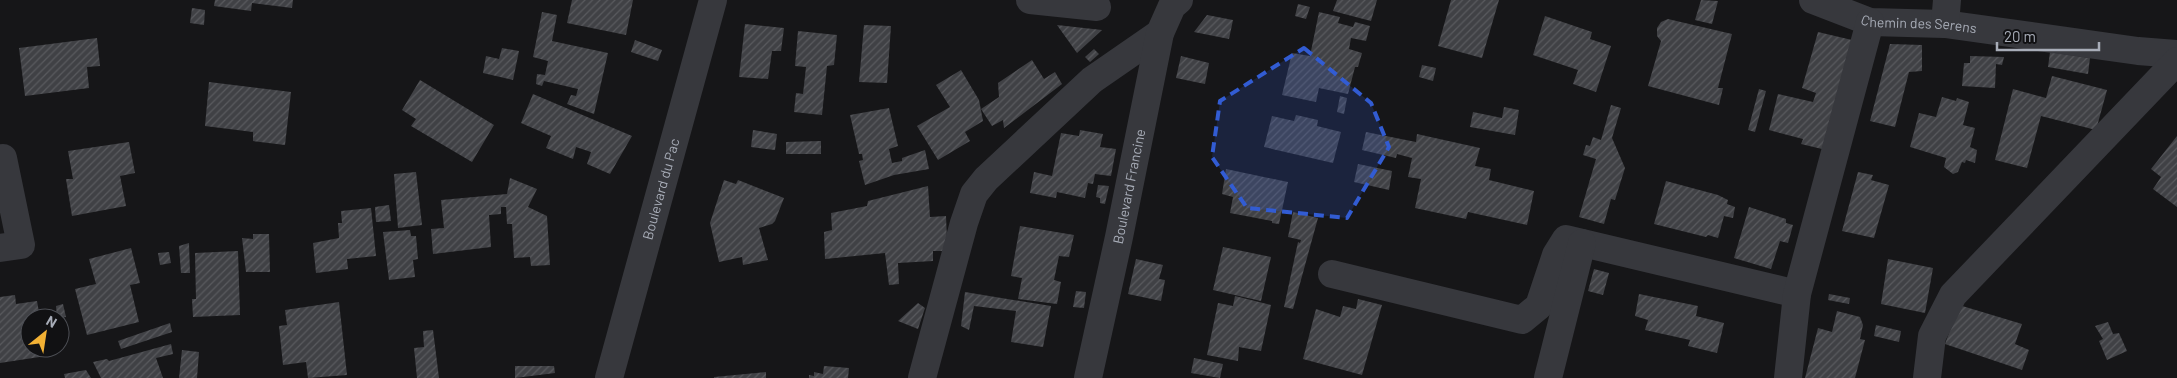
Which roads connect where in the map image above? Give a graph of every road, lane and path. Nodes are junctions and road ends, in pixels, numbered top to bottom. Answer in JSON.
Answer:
{"nodes":[{"id":1,"x":713,"y":0,"type":"edge"},
{"id":2,"x":1030,"y":0,"type":"edge"},
{"id":3,"x":1179,"y":0,"type":"edge"},
{"id":4,"x":1813,"y":0,"type":"edge"},
{"id":5,"x":1097,"y":7,"type":"dead end"},
{"id":6,"x":1946,"y":12,"type":"edge"},
{"id":7,"x":1870,"y":22,"type":"junction"},
{"id":8,"x":1160,"y":32,"type":"junction"},
{"id":9,"x":2177,"y":54,"type":"edge"},
{"id":10,"x":2177,"y":62,"type":"edge"},
{"id":11,"x":2165,"y":88,"type":"edge"},
{"id":12,"x":3,"y":158,"type":"dead end"},
{"id":13,"x":1582,"y":243,"type":"junction"},
{"id":14,"x":0,"y":248,"type":"edge"},
{"id":15,"x":1332,"y":274,"type":"dead end"},
{"id":16,"x":1797,"y":294,"type":"junction"},
{"id":17,"x":609,"y":378,"type":"edge"},
{"id":18,"x":922,"y":378,"type":"edge"},
{"id":19,"x":1088,"y":378,"type":"edge"},
{"id":20,"x":1548,"y":378,"type":"edge"},
{"id":21,"x":1788,"y":378,"type":"edge"},
{"id":22,"x":1927,"y":378,"type":"edge"}],
"edges":[{"from":1,"to":17,"type":"street","name":"Boulevard du Pac"},
{"from":2,"to":5,"type":"street"},
{"from":3,"to":8,"type":"street","name":"Boulevard Francine"},
{"from":4,"to":7,"type":"street","name":"Chemin des Serens"},
{"from":6,"to":7,"type":"street","name":"Chemin des Serens"},
{"from":6,"to":9,"type":"street","name":"Chemin des Serens"},
{"from":7,"to":16,"type":"street"},
{"from":8,"to":18,"type":"street"},
{"from":8,"to":19,"type":"street","name":"Boulevard Francine"},
{"from":10,"to":11,"type":"street"},
{"from":11,"to":22,"type":"street"},
{"from":12,"to":14,"type":"street"},
{"from":13,"to":15,"type":"street"},
{"from":13,"to":16,"type":"street"},
{"from":13,"to":20,"type":"street"},
{"from":16,"to":21,"type":"street"}]}
